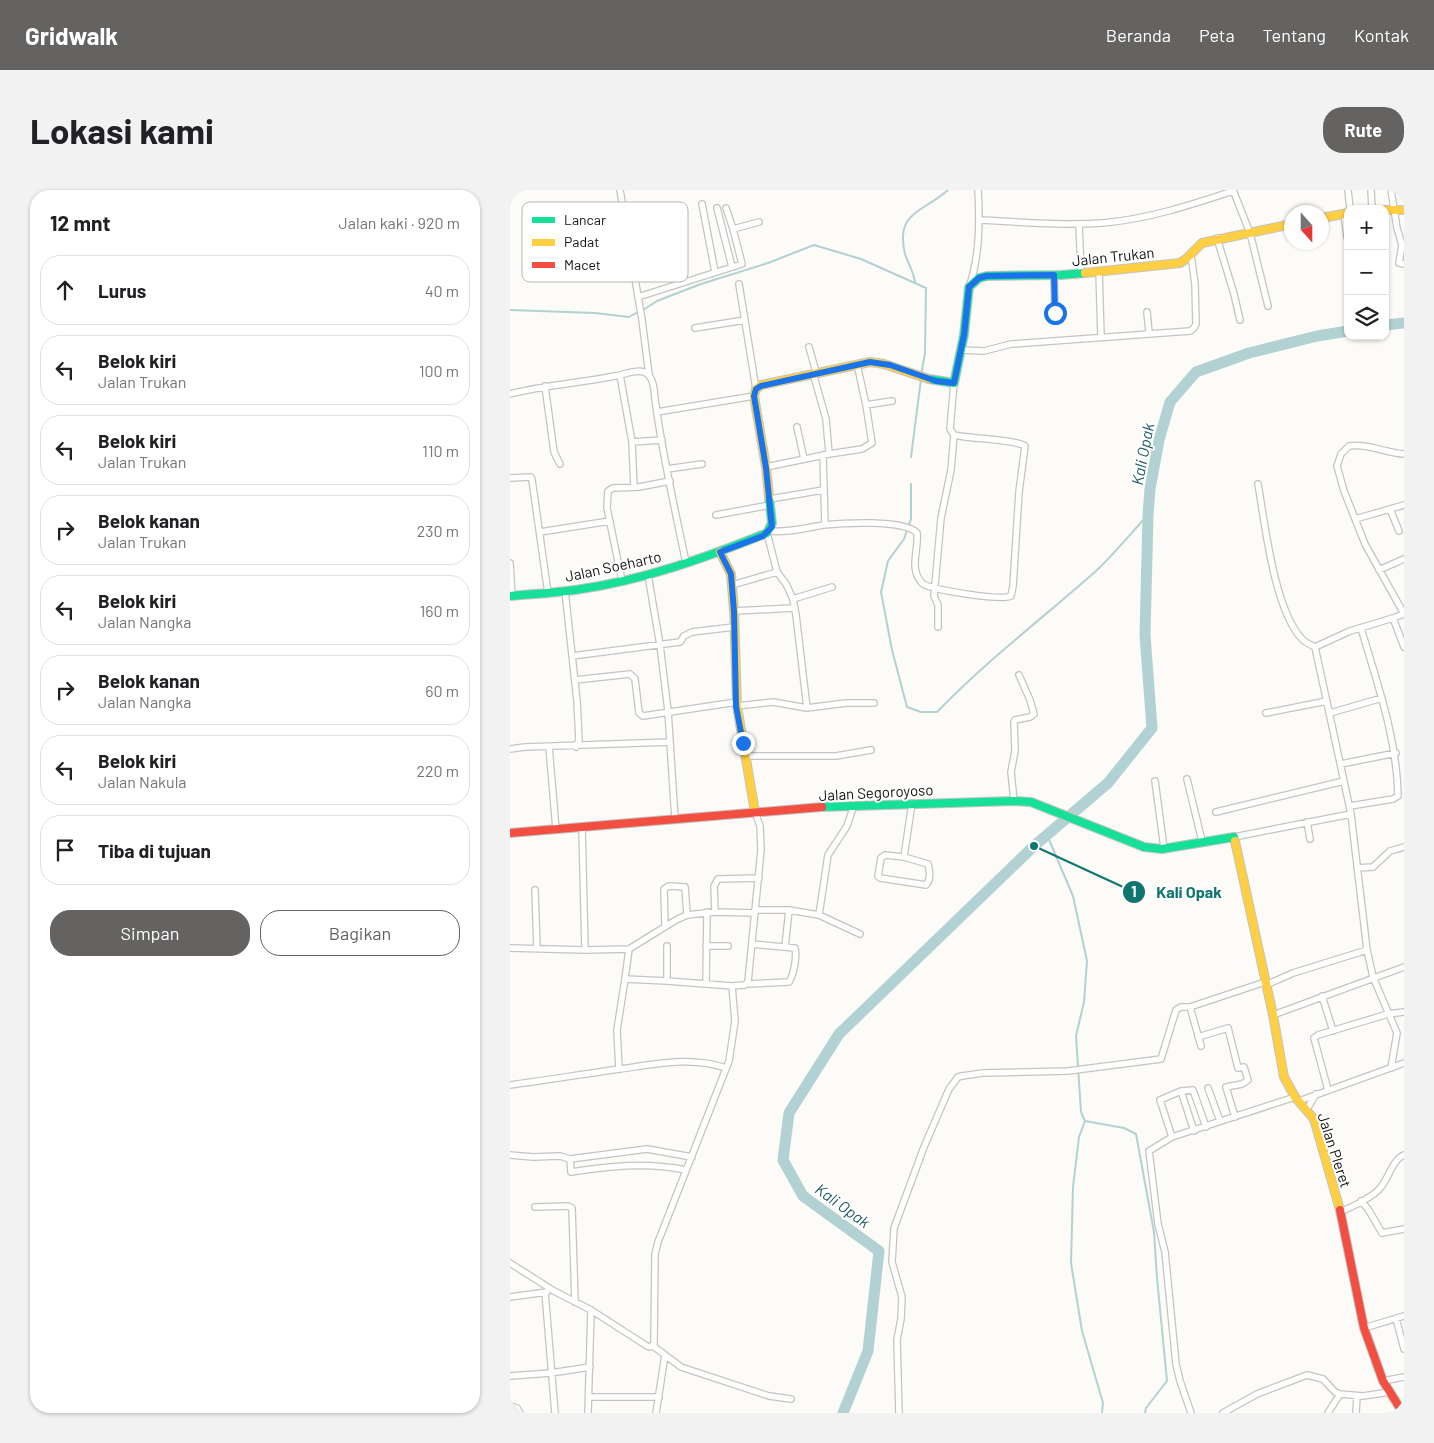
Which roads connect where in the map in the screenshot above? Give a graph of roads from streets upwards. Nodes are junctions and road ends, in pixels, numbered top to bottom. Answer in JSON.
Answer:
{"nodes":[{"id":1,"x":978,"y":190,"type":"edge"},
{"id":2,"x":1348,"y":190,"type":"edge"},
{"id":3,"x":1371,"y":190,"type":"edge"},
{"id":4,"x":1391,"y":190,"type":"edge"},
{"id":5,"x":1233,"y":191,"type":"edge"},
{"id":6,"x":702,"y":204,"type":"dead end"},
{"id":7,"x":1347,"y":205,"type":"edge"},
{"id":8,"x":1372,"y":205,"type":"edge"},
{"id":9,"x":717,"y":208,"type":"dead end"},
{"id":10,"x":726,"y":208,"type":"dead end"},
{"id":11,"x":1389,"y":210,"type":"edge"},
{"id":12,"x":1394,"y":210,"type":"junction"},
{"id":13,"x":1404,"y":210,"type":"edge"},
{"id":14,"x":1344,"y":213,"type":"edge"},
{"id":15,"x":1329,"y":216,"type":"edge"},
{"id":16,"x":980,"y":220,"type":"junction"},
{"id":17,"x":759,"y":222,"type":"dead end"},
{"id":18,"x":1079,"y":224,"type":"junction"},
{"id":19,"x":1284,"y":226,"type":"edge"},
{"id":20,"x":733,"y":229,"type":"junction"},
{"id":21,"x":1250,"y":233,"type":"junction"},
{"id":22,"x":1217,"y":238,"type":"junction"},
{"id":23,"x":1191,"y":255,"type":"junction"},
{"id":24,"x":1404,"y":264,"type":"edge"},
{"id":25,"x":732,"y":267,"type":"junction"},
{"id":26,"x":1099,"y":271,"type":"junction"},
{"id":27,"x":716,"y":272,"type":"junction"},
{"id":28,"x":1080,"y":273,"type":"junction"},
{"id":29,"x":1054,"y":275,"type":"junction"},
{"id":30,"x":636,"y":282,"type":"edge"},
{"id":31,"x":687,"y":282,"type":"edge"},
{"id":32,"x":688,"y":282,"type":"edge"},
{"id":33,"x":739,"y":284,"type":"dead end"},
{"id":34,"x":969,"y":287,"type":"junction"},
{"id":35,"x":639,"y":299,"type":"junction"},
{"id":36,"x":1268,"y":306,"type":"dead end"},
{"id":37,"x":1147,"y":312,"type":"dead end"},
{"id":38,"x":1055,"y":313,"type":"dead end"},
{"id":39,"x":745,"y":320,"type":"junction"},
{"id":40,"x":1240,"y":320,"type":"dead end"},
{"id":41,"x":695,"y":328,"type":"dead end"},
{"id":42,"x":1148,"y":333,"type":"junction"},
{"id":43,"x":1101,"y":337,"type":"junction"},
{"id":44,"x":809,"y":348,"type":"dead end"},
{"id":45,"x":960,"y":350,"type":"junction"},
{"id":46,"x":857,"y":364,"type":"junction"},
{"id":47,"x":815,"y":373,"type":"junction"},
{"id":48,"x":649,"y":375,"type":"junction"},
{"id":49,"x":620,"y":376,"type":"junction"},
{"id":50,"x":954,"y":383,"type":"junction"},
{"id":51,"x":545,"y":386,"type":"junction"},
{"id":52,"x":755,"y":392,"type":"junction"},
{"id":53,"x":510,"y":394,"type":"edge"},
{"id":54,"x":892,"y":402,"type":"dead end"},
{"id":55,"x":866,"y":405,"type":"junction"},
{"id":56,"x":657,"y":412,"type":"junction"},
{"id":57,"x":797,"y":427,"type":"dead end"},
{"id":58,"x":954,"y":435,"type":"junction"},
{"id":59,"x":662,"y":440,"type":"junction"},
{"id":60,"x":632,"y":442,"type":"junction"},
{"id":61,"x":1404,"y":454,"type":"edge"},
{"id":62,"x":826,"y":455,"type":"junction"},
{"id":63,"x":804,"y":459,"type":"junction"},
{"id":64,"x":560,"y":464,"type":"dead end"},
{"id":65,"x":702,"y":464,"type":"dead end"},
{"id":66,"x":766,"y":468,"type":"junction"},
{"id":67,"x":667,"y":469,"type":"junction"},
{"id":68,"x":510,"y":478,"type":"edge"},
{"id":69,"x":670,"y":482,"type":"junction"},
{"id":70,"x":1258,"y":484,"type":"dead end"},
{"id":71,"x":634,"y":487,"type":"junction"},
{"id":72,"x":823,"y":490,"type":"junction"},
{"id":73,"x":770,"y":502,"type":"junction"},
{"id":74,"x":1404,"y":505,"type":"edge"},
{"id":75,"x":1390,"y":509,"type":"junction"},
{"id":76,"x":716,"y":515,"type":"dead end"},
{"id":77,"x":1356,"y":519,"type":"junction"},
{"id":78,"x":610,"y":521,"type":"junction"},
{"id":79,"x":825,"y":525,"type":"junction"},
{"id":80,"x":1399,"y":531,"type":"dead end"},
{"id":81,"x":540,"y":532,"type":"junction"},
{"id":82,"x":768,"y":532,"type":"junction"},
{"id":83,"x":720,"y":552,"type":"junction"},
{"id":84,"x":1404,"y":559,"type":"edge"},
{"id":85,"x":510,"y":563,"type":"edge"},
{"id":86,"x":686,"y":563,"type":"junction"},
{"id":87,"x":1379,"y":570,"type":"junction"},
{"id":88,"x":777,"y":572,"type":"junction"},
{"id":89,"x":648,"y":575,"type":"junction"},
{"id":90,"x":622,"y":580,"type":"junction"},
{"id":91,"x":732,"y":585,"type":"junction"},
{"id":92,"x":832,"y":587,"type":"dead end"},
{"id":93,"x":935,"y":588,"type":"junction"},
{"id":94,"x":565,"y":591,"type":"junction"},
{"id":95,"x":548,"y":593,"type":"junction"},
{"id":96,"x":511,"y":596,"type":"edge"},
{"id":97,"x":793,"y":599,"type":"junction"},
{"id":98,"x":794,"y":608,"type":"junction"},
{"id":99,"x":734,"y":612,"type":"junction"},
{"id":100,"x":1393,"y":618,"type":"junction"},
{"id":101,"x":938,"y":626,"type":"dead end"},
{"id":102,"x":734,"y":627,"type":"junction"},
{"id":103,"x":1361,"y":628,"type":"junction"},
{"id":104,"x":660,"y":645,"type":"junction"},
{"id":105,"x":1315,"y":647,"type":"junction"},
{"id":106,"x":1404,"y":648,"type":"edge"},
{"id":107,"x":572,"y":656,"type":"junction"},
{"id":108,"x":1019,"y":675,"type":"dead end"},
{"id":109,"x":574,"y":680,"type":"junction"},
{"id":110,"x":1382,"y":698,"type":"junction"},
{"id":111,"x":1327,"y":701,"type":"junction"},
{"id":112,"x":874,"y":703,"type":"dead end"},
{"id":113,"x":736,"y":704,"type":"junction"},
{"id":114,"x":807,"y":708,"type":"junction"},
{"id":115,"x":668,"y":711,"type":"junction"},
{"id":116,"x":1266,"y":713,"type":"dead end"},
{"id":117,"x":1330,"y":713,"type":"junction"},
{"id":118,"x":670,"y":742,"type":"junction"},
{"id":119,"x":549,"y":747,"type":"junction"},
{"id":120,"x":576,"y":747,"type":"junction"},
{"id":121,"x":510,"y":749,"type":"edge"},
{"id":122,"x":871,"y":750,"type":"dead end"},
{"id":123,"x":1396,"y":753,"type":"junction"},
{"id":124,"x":745,"y":756,"type":"junction"},
{"id":125,"x":1341,"y":764,"type":"junction"},
{"id":126,"x":1401,"y":776,"type":"edge"},
{"id":127,"x":1187,"y":779,"type":"dead end"},
{"id":128,"x":1154,"y":781,"type":"dead end"},
{"id":129,"x":1344,"y":781,"type":"junction"},
{"id":130,"x":1014,"y":801,"type":"junction"},
{"id":131,"x":912,"y":803,"type":"junction"},
{"id":132,"x":854,"y":806,"type":"junction"},
{"id":133,"x":1350,"y":806,"type":"junction"},
{"id":134,"x":755,"y":812,"type":"junction"},
{"id":135,"x":1216,"y":812,"type":"dead end"},
{"id":136,"x":1351,"y":814,"type":"junction"},
{"id":137,"x":675,"y":819,"type":"junction"},
{"id":138,"x":1307,"y":822,"type":"junction"},
{"id":139,"x":582,"y":827,"type":"junction"},
{"id":140,"x":556,"y":829,"type":"junction"},
{"id":141,"x":510,"y":833,"type":"edge"},
{"id":142,"x":1234,"y":837,"type":"junction"},
{"id":143,"x":1310,"y":839,"type":"dead end"},
{"id":144,"x":1202,"y":841,"type":"junction"},
{"id":145,"x":1404,"y":847,"type":"edge"},
{"id":146,"x":1164,"y":848,"type":"junction"},
{"id":147,"x":904,"y":857,"type":"junction"},
{"id":148,"x":1358,"y":868,"type":"junction"},
{"id":149,"x":759,"y":878,"type":"junction"},
{"id":150,"x":535,"y":890,"type":"dead end"},
{"id":151,"x":789,"y":910,"type":"junction"},
{"id":152,"x":755,"y":911,"type":"junction"},
{"id":153,"x":707,"y":912,"type":"junction"},
{"id":154,"x":715,"y":912,"type":"junction"},
{"id":155,"x":687,"y":915,"type":"junction"},
{"id":156,"x":819,"y":915,"type":"junction"},
{"id":157,"x":665,"y":927,"type":"junction"},
{"id":158,"x":860,"y":934,"type":"dead end"},
{"id":159,"x":752,"y":944,"type":"junction"},
{"id":160,"x":667,"y":946,"type":"dead end"},
{"id":161,"x":706,"y":946,"type":"junction"},
{"id":162,"x":728,"y":946,"type":"dead end"},
{"id":163,"x":785,"y":947,"type":"junction"},
{"id":164,"x":510,"y":948,"type":"edge"},
{"id":165,"x":537,"y":948,"type":"junction"},
{"id":166,"x":629,"y":948,"type":"junction"},
{"id":167,"x":585,"y":950,"type":"junction"},
{"id":168,"x":1367,"y":950,"type":"junction"},
{"id":169,"x":1404,"y":967,"type":"edge"},
{"id":170,"x":1373,"y":977,"type":"junction"},
{"id":171,"x":625,"y":980,"type":"junction"},
{"id":172,"x":667,"y":981,"type":"junction"},
{"id":173,"x":1266,"y":983,"type":"junction"},
{"id":174,"x":706,"y":984,"type":"junction"},
{"id":175,"x":747,"y":984,"type":"junction"},
{"id":176,"x":732,"y":986,"type":"junction"},
{"id":177,"x":1322,"y":996,"type":"junction"},
{"id":178,"x":1190,"y":1007,"type":"junction"},
{"id":179,"x":1404,"y":1012,"type":"edge"},
{"id":180,"x":1388,"y":1014,"type":"junction"},
{"id":181,"x":1273,"y":1015,"type":"junction"},
{"id":182,"x":1334,"y":1030,"type":"junction"},
{"id":183,"x":1198,"y":1037,"type":"junction"},
{"id":184,"x":1201,"y":1046,"type":"dead end"},
{"id":185,"x":1404,"y":1063,"type":"edge"},
{"id":186,"x":726,"y":1068,"type":"junction"},
{"id":187,"x":1391,"y":1068,"type":"junction"},
{"id":188,"x":619,"y":1069,"type":"junction"},
{"id":189,"x":510,"y":1084,"type":"edge"},
{"id":190,"x":1208,"y":1088,"type":"dead end"},
{"id":191,"x":1328,"y":1090,"type":"junction"},
{"id":192,"x":1181,"y":1091,"type":"junction"},
{"id":193,"x":1316,"y":1094,"type":"junction"},
{"id":194,"x":1297,"y":1099,"type":"junction"},
{"id":195,"x":1307,"y":1109,"type":"junction"},
{"id":196,"x":1235,"y":1117,"type":"junction"},
{"id":197,"x":1220,"y":1122,"type":"junction"},
{"id":198,"x":1206,"y":1127,"type":"junction"},
{"id":199,"x":1194,"y":1131,"type":"junction"},
{"id":200,"x":1172,"y":1137,"type":"junction"},
{"id":201,"x":510,"y":1155,"type":"edge"},
{"id":202,"x":1404,"y":1155,"type":"edge"},
{"id":203,"x":692,"y":1157,"type":"junction"},
{"id":204,"x":570,"y":1159,"type":"junction"},
{"id":205,"x":686,"y":1170,"type":"junction"},
{"id":206,"x":1360,"y":1201,"type":"junction"},
{"id":207,"x":535,"y":1207,"type":"dead end"},
{"id":208,"x":1340,"y":1212,"type":"junction"},
{"id":209,"x":1404,"y":1229,"type":"edge"},
{"id":210,"x":510,"y":1263,"type":"edge"},
{"id":211,"x":554,"y":1291,"type":"junction"},
{"id":212,"x":545,"y":1292,"type":"junction"},
{"id":213,"x":510,"y":1297,"type":"edge"},
{"id":214,"x":575,"y":1302,"type":"junction"},
{"id":215,"x":591,"y":1310,"type":"junction"},
{"id":216,"x":1404,"y":1316,"type":"edge"},
{"id":217,"x":1396,"y":1318,"type":"junction"},
{"id":218,"x":1364,"y":1328,"type":"junction"},
{"id":219,"x":653,"y":1346,"type":"junction"},
{"id":220,"x":1404,"y":1348,"type":"edge"},
{"id":221,"x":665,"y":1355,"type":"junction"},
{"id":222,"x":590,"y":1367,"type":"junction"},
{"id":223,"x":551,"y":1373,"type":"junction"},
{"id":224,"x":510,"y":1376,"type":"edge"},
{"id":225,"x":1404,"y":1377,"type":"edge"},
{"id":226,"x":1383,"y":1381,"type":"junction"},
{"id":227,"x":1390,"y":1392,"type":"junction"},
{"id":228,"x":1340,"y":1394,"type":"junction"},
{"id":229,"x":1358,"y":1396,"type":"junction"},
{"id":230,"x":589,"y":1397,"type":"junction"},
{"id":231,"x":659,"y":1397,"type":"junction"},
{"id":232,"x":791,"y":1399,"type":"dead end"},
{"id":233,"x":1238,"y":1405,"type":"junction"},
{"id":234,"x":510,"y":1406,"type":"edge"},
{"id":235,"x":520,"y":1413,"type":"edge"},
{"id":236,"x":555,"y":1413,"type":"edge"},
{"id":237,"x":588,"y":1413,"type":"edge"},
{"id":238,"x":656,"y":1413,"type":"edge"},
{"id":239,"x":899,"y":1413,"type":"edge"},
{"id":240,"x":1191,"y":1413,"type":"edge"},
{"id":241,"x":1224,"y":1413,"type":"edge"},
{"id":242,"x":1242,"y":1413,"type":"edge"},
{"id":243,"x":1328,"y":1413,"type":"edge"},
{"id":244,"x":1356,"y":1413,"type":"edge"},
{"id":245,"x":1403,"y":1413,"type":"edge"}],
"edges":[{"from":1,"to":16,"type":"street"},
{"from":2,"to":7,"type":"street"},
{"from":3,"to":8,"type":"street"},
{"from":4,"to":12,"type":"street"},
{"from":5,"to":18,"type":"street"},
{"from":5,"to":21,"type":"street"},
{"from":6,"to":27,"type":"street"},
{"from":9,"to":25,"type":"street"},
{"from":10,"to":20,"type":"street"},
{"from":11,"to":12,"type":"street"},
{"from":12,"to":13,"type":"street"},
{"from":12,"to":24,"type":"street"},
{"from":14,"to":15,"type":"street"},
{"from":16,"to":18,"type":"street"},
{"from":16,"to":34,"type":"street"},
{"from":17,"to":20,"type":"street"},
{"from":18,"to":28,"type":"street"},
{"from":19,"to":21,"type":"street"},
{"from":20,"to":25,"type":"street"},
{"from":21,"to":22,"type":"street"},
{"from":21,"to":36,"type":"street"},
{"from":22,"to":23,"type":"street"},
{"from":22,"to":40,"type":"street"},
{"from":23,"to":26,"type":"street","name":"Jalan Trukan"},
{"from":23,"to":42,"type":"street"},
{"from":25,"to":27,"type":"street"},
{"from":26,"to":28,"type":"street","name":"Jalan Trukan"},
{"from":26,"to":43,"type":"street"},
{"from":27,"to":32,"type":"street"},
{"from":28,"to":29,"type":"street","name":"Jalan Trukan"},
{"from":29,"to":34,"type":"street","name":"Jalan Trukan"},
{"from":29,"to":38,"type":"street"},
{"from":30,"to":35,"type":"street"},
{"from":31,"to":35,"type":"street"},
{"from":33,"to":39,"type":"street"},
{"from":34,"to":45,"type":"street"},
{"from":35,"to":48,"type":"street"},
{"from":37,"to":42,"type":"street"},
{"from":39,"to":41,"type":"street"},
{"from":39,"to":52,"type":"street"},
{"from":42,"to":43,"type":"street"},
{"from":43,"to":45,"type":"street"},
{"from":44,"to":47,"type":"street"},
{"from":45,"to":50,"type":"street"},
{"from":46,"to":47,"type":"street"},
{"from":46,"to":50,"type":"street"},
{"from":46,"to":55,"type":"street"},
{"from":47,"to":52,"type":"street"},
{"from":47,"to":62,"type":"street"},
{"from":48,"to":49,"type":"street"},
{"from":48,"to":56,"type":"street"},
{"from":49,"to":51,"type":"street"},
{"from":49,"to":60,"type":"street"},
{"from":50,"to":58,"type":"street"},
{"from":51,"to":53,"type":"street"},
{"from":51,"to":64,"type":"street"},
{"from":52,"to":56,"type":"street"},
{"from":52,"to":66,"type":"street"},
{"from":54,"to":55,"type":"street"},
{"from":55,"to":62,"type":"street"},
{"from":56,"to":59,"type":"street"},
{"from":57,"to":63,"type":"street"},
{"from":58,"to":93,"type":"street"},
{"from":58,"to":93,"type":"street"},
{"from":59,"to":60,"type":"street"},
{"from":59,"to":67,"type":"street"},
{"from":60,"to":71,"type":"street"},
{"from":61,"to":77,"type":"street"},
{"from":62,"to":63,"type":"street"},
{"from":62,"to":72,"type":"street"},
{"from":63,"to":66,"type":"street"},
{"from":65,"to":67,"type":"street"},
{"from":66,"to":73,"type":"street"},
{"from":67,"to":69,"type":"street"},
{"from":68,"to":81,"type":"street"},
{"from":69,"to":71,"type":"street"},
{"from":69,"to":86,"type":"street"},
{"from":70,"to":105,"type":"street"},
{"from":71,"to":78,"type":"street"},
{"from":72,"to":73,"type":"street"},
{"from":72,"to":79,"type":"street"},
{"from":73,"to":76,"type":"street"},
{"from":73,"to":82,"type":"street"},
{"from":74,"to":75,"type":"street"},
{"from":75,"to":77,"type":"street"},
{"from":75,"to":80,"type":"street"},
{"from":77,"to":87,"type":"street"},
{"from":78,"to":81,"type":"street"},
{"from":78,"to":90,"type":"street"},
{"from":79,"to":82,"type":"street"},
{"from":79,"to":93,"type":"street"},
{"from":81,"to":95,"type":"street"},
{"from":82,"to":83,"type":"street","name":"Jalan Soeharto"},
{"from":82,"to":88,"type":"street"},
{"from":83,"to":86,"type":"street","name":"Jalan Soeharto"},
{"from":83,"to":91,"type":"street"},
{"from":84,"to":87,"type":"street"},
{"from":85,"to":96,"type":"street"},
{"from":86,"to":89,"type":"street","name":"Jalan Soeharto"},
{"from":87,"to":100,"type":"street"},
{"from":88,"to":91,"type":"street"},
{"from":88,"to":97,"type":"street"},
{"from":89,"to":90,"type":"street","name":"Jalan Soeharto"},
{"from":89,"to":104,"type":"street"},
{"from":90,"to":94,"type":"street","name":"Jalan Soeharto"},
{"from":91,"to":99,"type":"street"},
{"from":92,"to":97,"type":"street"},
{"from":93,"to":101,"type":"street"},
{"from":94,"to":95,"type":"street","name":"Jalan Soeharto"},
{"from":94,"to":107,"type":"street"},
{"from":95,"to":96,"type":"street","name":"Jalan Soeharto"},
{"from":97,"to":98,"type":"street"},
{"from":98,"to":99,"type":"street"},
{"from":98,"to":114,"type":"street"},
{"from":99,"to":102,"type":"street"},
{"from":100,"to":103,"type":"street"},
{"from":100,"to":106,"type":"street"},
{"from":102,"to":104,"type":"street"},
{"from":102,"to":113,"type":"street"},
{"from":103,"to":105,"type":"street"},
{"from":103,"to":110,"type":"street"},
{"from":104,"to":107,"type":"street"},
{"from":104,"to":115,"type":"street"},
{"from":105,"to":111,"type":"street"},
{"from":107,"to":109,"type":"street"},
{"from":108,"to":130,"type":"street"},
{"from":109,"to":115,"type":"street"},
{"from":109,"to":120,"type":"street"},
{"from":110,"to":117,"type":"street"},
{"from":110,"to":123,"type":"street"},
{"from":111,"to":116,"type":"street"},
{"from":111,"to":117,"type":"street"},
{"from":112,"to":114,"type":"street"},
{"from":113,"to":114,"type":"street"},
{"from":113,"to":115,"type":"street"},
{"from":113,"to":124,"type":"street"},
{"from":115,"to":118,"type":"street"},
{"from":117,"to":125,"type":"street"},
{"from":118,"to":120,"type":"street"},
{"from":118,"to":137,"type":"street"},
{"from":119,"to":120,"type":"street"},
{"from":119,"to":121,"type":"street"},
{"from":119,"to":140,"type":"street"},
{"from":122,"to":124,"type":"street"},
{"from":123,"to":125,"type":"street"},
{"from":123,"to":126,"type":"street"},
{"from":124,"to":134,"type":"street"},
{"from":125,"to":129,"type":"street"},
{"from":126,"to":133,"type":"street"},
{"from":127,"to":144,"type":"street"},
{"from":128,"to":146,"type":"street"},
{"from":129,"to":133,"type":"street"},
{"from":129,"to":135,"type":"street"},
{"from":130,"to":131,"type":"street","name":"Jalan Segoroyoso"},
{"from":130,"to":146,"type":"street","name":"Jalan Segoroyoso"},
{"from":131,"to":132,"type":"street","name":"Jalan Segoroyoso"},
{"from":131,"to":147,"type":"street"},
{"from":132,"to":134,"type":"street","name":"Jalan Segoroyoso"},
{"from":132,"to":156,"type":"street"},
{"from":133,"to":136,"type":"street"},
{"from":134,"to":137,"type":"street","name":"Jalan Segoroyoso"},
{"from":134,"to":149,"type":"street"},
{"from":136,"to":138,"type":"street"},
{"from":136,"to":148,"type":"street"},
{"from":137,"to":139,"type":"street","name":"Jalan Segoroyoso"},
{"from":138,"to":142,"type":"street"},
{"from":138,"to":143,"type":"street"},
{"from":139,"to":140,"type":"street","name":"Jalan Segoroyoso"},
{"from":139,"to":167,"type":"street"},
{"from":140,"to":141,"type":"street","name":"Jalan Segoroyoso"},
{"from":142,"to":144,"type":"street","name":"Jalan Segoroyoso"},
{"from":142,"to":173,"type":"street","name":"Jalan Pleret"},
{"from":144,"to":146,"type":"street","name":"Jalan Segoroyoso"},
{"from":145,"to":148,"type":"street"},
{"from":147,"to":147,"type":"street"},
{"from":148,"to":168,"type":"street"},
{"from":149,"to":152,"type":"street"},
{"from":149,"to":154,"type":"street"},
{"from":150,"to":165,"type":"street"},
{"from":151,"to":152,"type":"street"},
{"from":151,"to":156,"type":"street"},
{"from":151,"to":163,"type":"street"},
{"from":152,"to":154,"type":"street"},
{"from":152,"to":159,"type":"street"},
{"from":153,"to":154,"type":"street"},
{"from":153,"to":155,"type":"street"},
{"from":153,"to":161,"type":"street"},
{"from":155,"to":157,"type":"street"},
{"from":155,"to":157,"type":"street"},
{"from":156,"to":158,"type":"street"},
{"from":157,"to":166,"type":"street"},
{"from":159,"to":163,"type":"street"},
{"from":159,"to":175,"type":"street"},
{"from":160,"to":172,"type":"street"},
{"from":161,"to":162,"type":"street"},
{"from":161,"to":174,"type":"street"},
{"from":163,"to":175,"type":"street"},
{"from":164,"to":165,"type":"street"},
{"from":165,"to":167,"type":"street"},
{"from":166,"to":167,"type":"street"},
{"from":166,"to":171,"type":"street"},
{"from":168,"to":170,"type":"street"},
{"from":168,"to":173,"type":"street"},
{"from":169,"to":170,"type":"street"},
{"from":170,"to":177,"type":"street"},
{"from":170,"to":180,"type":"street"},
{"from":171,"to":172,"type":"street"},
{"from":171,"to":188,"type":"street"},
{"from":172,"to":174,"type":"street"},
{"from":173,"to":178,"type":"street"},
{"from":173,"to":181,"type":"street","name":"Jalan Pleret"},
{"from":174,"to":176,"type":"street"},
{"from":175,"to":176,"type":"street"},
{"from":176,"to":186,"type":"street"},
{"from":177,"to":181,"type":"street"},
{"from":177,"to":182,"type":"street"},
{"from":178,"to":183,"type":"street"},
{"from":178,"to":239,"type":"street"},
{"from":179,"to":180,"type":"street"},
{"from":180,"to":182,"type":"street"},
{"from":180,"to":187,"type":"street"},
{"from":181,"to":194,"type":"street","name":"Jalan Pleret"},
{"from":182,"to":191,"type":"street"},
{"from":183,"to":184,"type":"street"},
{"from":183,"to":196,"type":"street"},
{"from":185,"to":187,"type":"street"},
{"from":186,"to":188,"type":"street"},
{"from":186,"to":203,"type":"street"},
{"from":187,"to":191,"type":"street"},
{"from":188,"to":189,"type":"street"},
{"from":190,"to":197,"type":"street"},
{"from":191,"to":193,"type":"street"},
{"from":192,"to":198,"type":"street"},
{"from":192,"to":199,"type":"street"},
{"from":192,"to":200,"type":"street"},
{"from":193,"to":194,"type":"street"},
{"from":193,"to":195,"type":"street"},
{"from":194,"to":195,"type":"street","name":"Jalan Pleret"},
{"from":194,"to":196,"type":"street"},
{"from":195,"to":208,"type":"street","name":"Jalan Pleret"},
{"from":196,"to":197,"type":"street"},
{"from":197,"to":198,"type":"street"},
{"from":198,"to":199,"type":"street"},
{"from":199,"to":200,"type":"street"},
{"from":200,"to":240,"type":"street"},
{"from":201,"to":204,"type":"street"},
{"from":202,"to":206,"type":"street"},
{"from":203,"to":204,"type":"street"},
{"from":203,"to":205,"type":"street"},
{"from":204,"to":205,"type":"street"},
{"from":205,"to":219,"type":"street"},
{"from":206,"to":208,"type":"street"},
{"from":206,"to":209,"type":"street"},
{"from":207,"to":214,"type":"street"},
{"from":208,"to":218,"type":"street","name":"Jalan Pleret"},
{"from":210,"to":211,"type":"street"},
{"from":211,"to":212,"type":"street"},
{"from":211,"to":214,"type":"street"},
{"from":212,"to":213,"type":"street"},
{"from":212,"to":223,"type":"street"},
{"from":214,"to":215,"type":"street"},
{"from":215,"to":219,"type":"street"},
{"from":215,"to":222,"type":"street"},
{"from":216,"to":217,"type":"street"},
{"from":217,"to":218,"type":"street"},
{"from":217,"to":220,"type":"street"},
{"from":218,"to":226,"type":"street","name":"Jalan Pleret"},
{"from":219,"to":221,"type":"street"},
{"from":221,"to":231,"type":"street"},
{"from":221,"to":232,"type":"street"},
{"from":222,"to":223,"type":"street"},
{"from":222,"to":230,"type":"street"},
{"from":223,"to":224,"type":"street"},
{"from":223,"to":236,"type":"street"},
{"from":225,"to":226,"type":"street"},
{"from":226,"to":227,"type":"street","name":"Jalan Pleret"},
{"from":227,"to":229,"type":"street"},
{"from":227,"to":245,"type":"street","name":"Jalan Pleret"},
{"from":228,"to":229,"type":"street"},
{"from":228,"to":233,"type":"street"},
{"from":228,"to":243,"type":"street"},
{"from":229,"to":244,"type":"street"},
{"from":230,"to":231,"type":"street"},
{"from":230,"to":237,"type":"street"},
{"from":231,"to":238,"type":"street"},
{"from":233,"to":241,"type":"street"},
{"from":233,"to":242,"type":"street"},
{"from":234,"to":235,"type":"street"}]}
